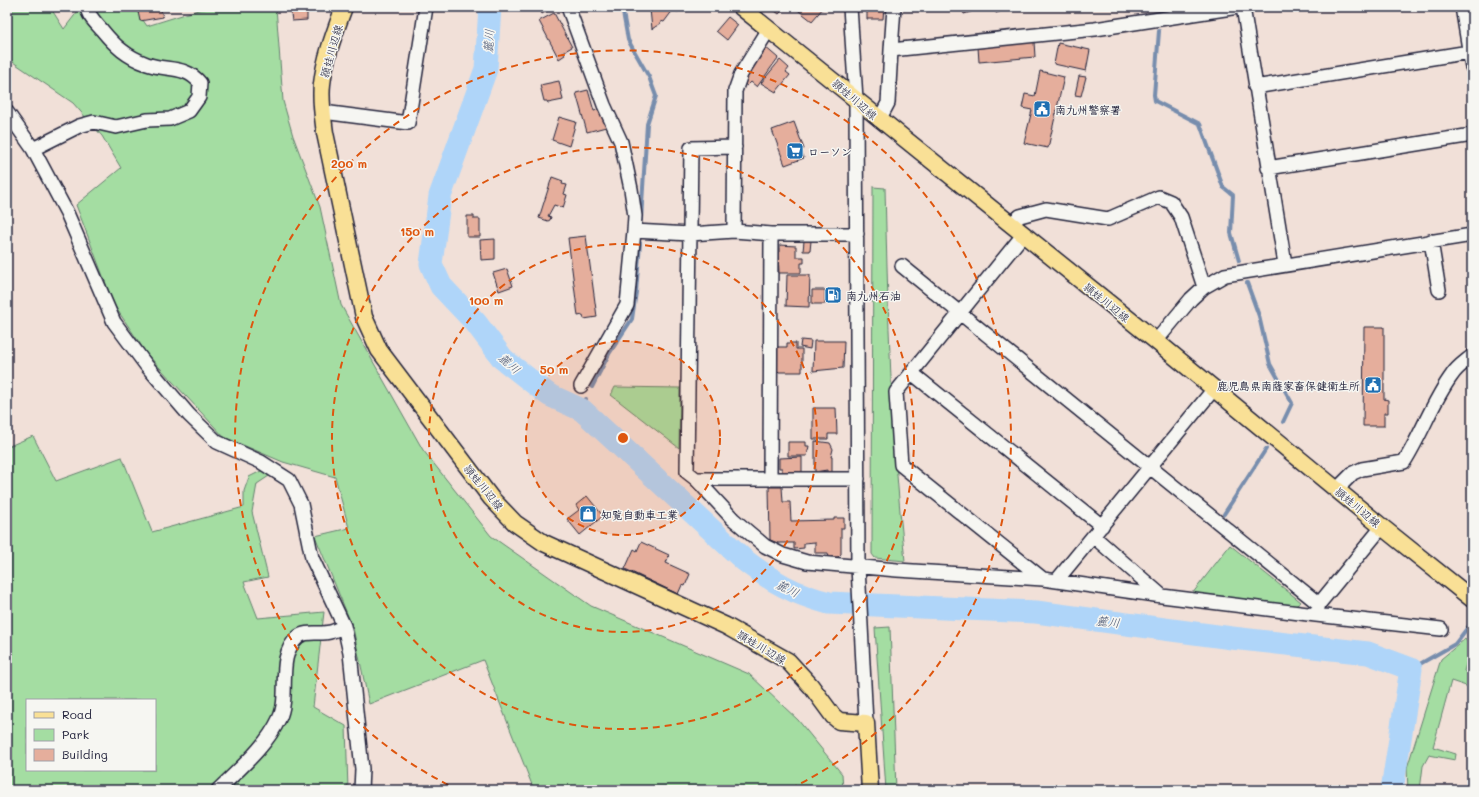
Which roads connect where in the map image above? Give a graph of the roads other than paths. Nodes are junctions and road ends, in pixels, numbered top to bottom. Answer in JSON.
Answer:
{"nodes":[{"id":1,"x":87,"y":7,"type":"edge"},
{"id":2,"x":344,"y":7,"type":"edge"},
{"id":3,"x":426,"y":7,"type":"edge"},
{"id":4,"x":568,"y":7,"type":"edge"},
{"id":5,"x":742,"y":7,"type":"edge"},
{"id":6,"x":850,"y":7,"type":"edge"},
{"id":7,"x":894,"y":7,"type":"edge"},
{"id":8,"x":1238,"y":7,"type":"edge"},
{"id":9,"x":1243,"y":7,"type":"edge"},
{"id":10,"x":1462,"y":7,"type":"edge"},
{"id":11,"x":769,"y":29,"type":"junction"},
{"id":12,"x":891,"y":50,"type":"junction"},
{"id":13,"x":1469,"y":52,"type":"junction"},
{"id":14,"x":1472,"y":67,"type":"edge"},
{"id":15,"x":1255,"y":87,"type":"junction"},
{"id":16,"x":856,"y":99,"type":"junction"},
{"id":17,"x":7,"y":112,"type":"edge"},
{"id":18,"x":323,"y":112,"type":"junction"},
{"id":19,"x":879,"y":120,"type":"junction"},
{"id":20,"x":1472,"y":136,"type":"edge"},
{"id":21,"x":735,"y":147,"type":"junction"},
{"id":22,"x":33,"y":149,"type":"junction"},
{"id":23,"x":1268,"y":168,"type":"junction"},
{"id":24,"x":1010,"y":225,"type":"junction"},
{"id":25,"x":634,"y":231,"type":"junction"},
{"id":26,"x":734,"y":232,"type":"junction"},
{"id":27,"x":690,"y":234,"type":"junction"},
{"id":28,"x":771,"y":234,"type":"junction"},
{"id":29,"x":857,"y":234,"type":"junction"},
{"id":30,"x":1023,"y":235,"type":"junction"},
{"id":31,"x":1472,"y":235,"type":"edge"},
{"id":32,"x":1431,"y":241,"type":"junction"},
{"id":33,"x":1285,"y":264,"type":"junction"},
{"id":34,"x":902,"y":266,"type":"dead end"},
{"id":35,"x":1204,"y":287,"type":"junction"},
{"id":36,"x":1439,"y":290,"type":"dead end"},
{"id":37,"x":961,"y":313,"type":"junction"},
{"id":38,"x":1156,"y":342,"type":"junction"},
{"id":39,"x":1472,"y":356,"type":"edge"},
{"id":40,"x":913,"y":374,"type":"junction"},
{"id":41,"x":581,"y":386,"type":"dead end"},
{"id":42,"x":1213,"y":390,"type":"junction"},
{"id":43,"x":1151,"y":467,"type":"junction"},
{"id":44,"x":696,"y":479,"type":"junction"},
{"id":45,"x":770,"y":479,"type":"junction"},
{"id":46,"x":858,"y":479,"type":"junction"},
{"id":47,"x":1337,"y":489,"type":"junction"},
{"id":48,"x":1102,"y":526,"type":"junction"},
{"id":49,"x":1382,"y":527,"type":"junction"},
{"id":50,"x":1093,"y":536,"type":"junction"},
{"id":51,"x":858,"y":571,"type":"junction"},
{"id":52,"x":1043,"y":579,"type":"junction"},
{"id":53,"x":1057,"y":580,"type":"junction"},
{"id":54,"x":1162,"y":596,"type":"junction"},
{"id":55,"x":1468,"y":596,"type":"edge"},
{"id":56,"x":1318,"y":609,"type":"junction"},
{"id":57,"x":344,"y":626,"type":"junction"},
{"id":58,"x":1441,"y":629,"type":"dead end"},
{"id":59,"x":866,"y":723,"type":"junction"},
{"id":60,"x":218,"y":790,"type":"edge"},
{"id":61,"x":361,"y":790,"type":"edge"},
{"id":62,"x":870,"y":790,"type":"edge"}],
"edges":[{"from":1,"to":22,"type":"street"},
{"from":2,"to":18,"type":"main road","name":"頴娃川辺線"},
{"from":3,"to":18,"type":"street"},
{"from":4,"to":25,"type":"street"},
{"from":5,"to":11,"type":"main road","name":"頴娃川辺線"},
{"from":6,"to":16,"type":"street"},
{"from":7,"to":12,"type":"street"},
{"from":8,"to":12,"type":"street"},
{"from":9,"to":15,"type":"street"},
{"from":10,"to":13,"type":"street"},
{"from":11,"to":16,"type":"main road","name":"頴娃川辺線"},
{"from":11,"to":21,"type":"street"},
{"from":12,"to":19,"type":"street"},
{"from":13,"to":14,"type":"street"},
{"from":13,"to":15,"type":"street"},
{"from":15,"to":23,"type":"street"},
{"from":16,"to":19,"type":"main road","name":"頴娃川辺線"},
{"from":16,"to":29,"type":"street"},
{"from":17,"to":22,"type":"street"},
{"from":18,"to":59,"type":"main road","name":"頴娃川辺線"},
{"from":19,"to":24,"type":"main road","name":"頴娃川辺線"},
{"from":20,"to":23,"type":"street"},
{"from":21,"to":26,"type":"street"},
{"from":21,"to":27,"type":"street"},
{"from":22,"to":57,"type":"street"},
{"from":23,"to":33,"type":"street"},
{"from":24,"to":30,"type":"main road","name":"頴娃川辺線"},
{"from":24,"to":35,"type":"street"},
{"from":25,"to":27,"type":"street"},
{"from":25,"to":41,"type":"street"},
{"from":26,"to":27,"type":"street"},
{"from":26,"to":28,"type":"street"},
{"from":27,"to":44,"type":"street"},
{"from":28,"to":29,"type":"street"},
{"from":28,"to":45,"type":"street"},
{"from":29,"to":46,"type":"street"},
{"from":30,"to":37,"type":"street"},
{"from":30,"to":38,"type":"main road","name":"頴娃川辺線"},
{"from":31,"to":32,"type":"street"},
{"from":32,"to":33,"type":"street"},
{"from":32,"to":36,"type":"street"},
{"from":33,"to":35,"type":"street"},
{"from":34,"to":37,"type":"street"},
{"from":35,"to":38,"type":"street"},
{"from":37,"to":40,"type":"street"},
{"from":37,"to":43,"type":"street"},
{"from":38,"to":42,"type":"main road","name":"頴娃川辺線"},
{"from":39,"to":47,"type":"street"},
{"from":40,"to":48,"type":"street"},
{"from":40,"to":52,"type":"street"},
{"from":42,"to":43,"type":"street"},
{"from":42,"to":47,"type":"main road","name":"頴娃川辺線"},
{"from":43,"to":48,"type":"street"},
{"from":43,"to":56,"type":"street"},
{"from":44,"to":45,"type":"street"},
{"from":44,"to":51,"type":"street"},
{"from":45,"to":46,"type":"street"},
{"from":46,"to":51,"type":"street"},
{"from":47,"to":49,"type":"main road","name":"頴娃川辺線"},
{"from":48,"to":50,"type":"street"},
{"from":49,"to":55,"type":"main road","name":"頴娃川辺線"},
{"from":49,"to":56,"type":"street"},
{"from":50,"to":53,"type":"street"},
{"from":50,"to":54,"type":"street"},
{"from":51,"to":52,"type":"street"},
{"from":51,"to":59,"type":"street"},
{"from":52,"to":53,"type":"street"},
{"from":53,"to":54,"type":"street"},
{"from":54,"to":56,"type":"street"},
{"from":56,"to":58,"type":"street"},
{"from":57,"to":60,"type":"street"},
{"from":57,"to":61,"type":"street"},
{"from":59,"to":62,"type":"main road"}]}
